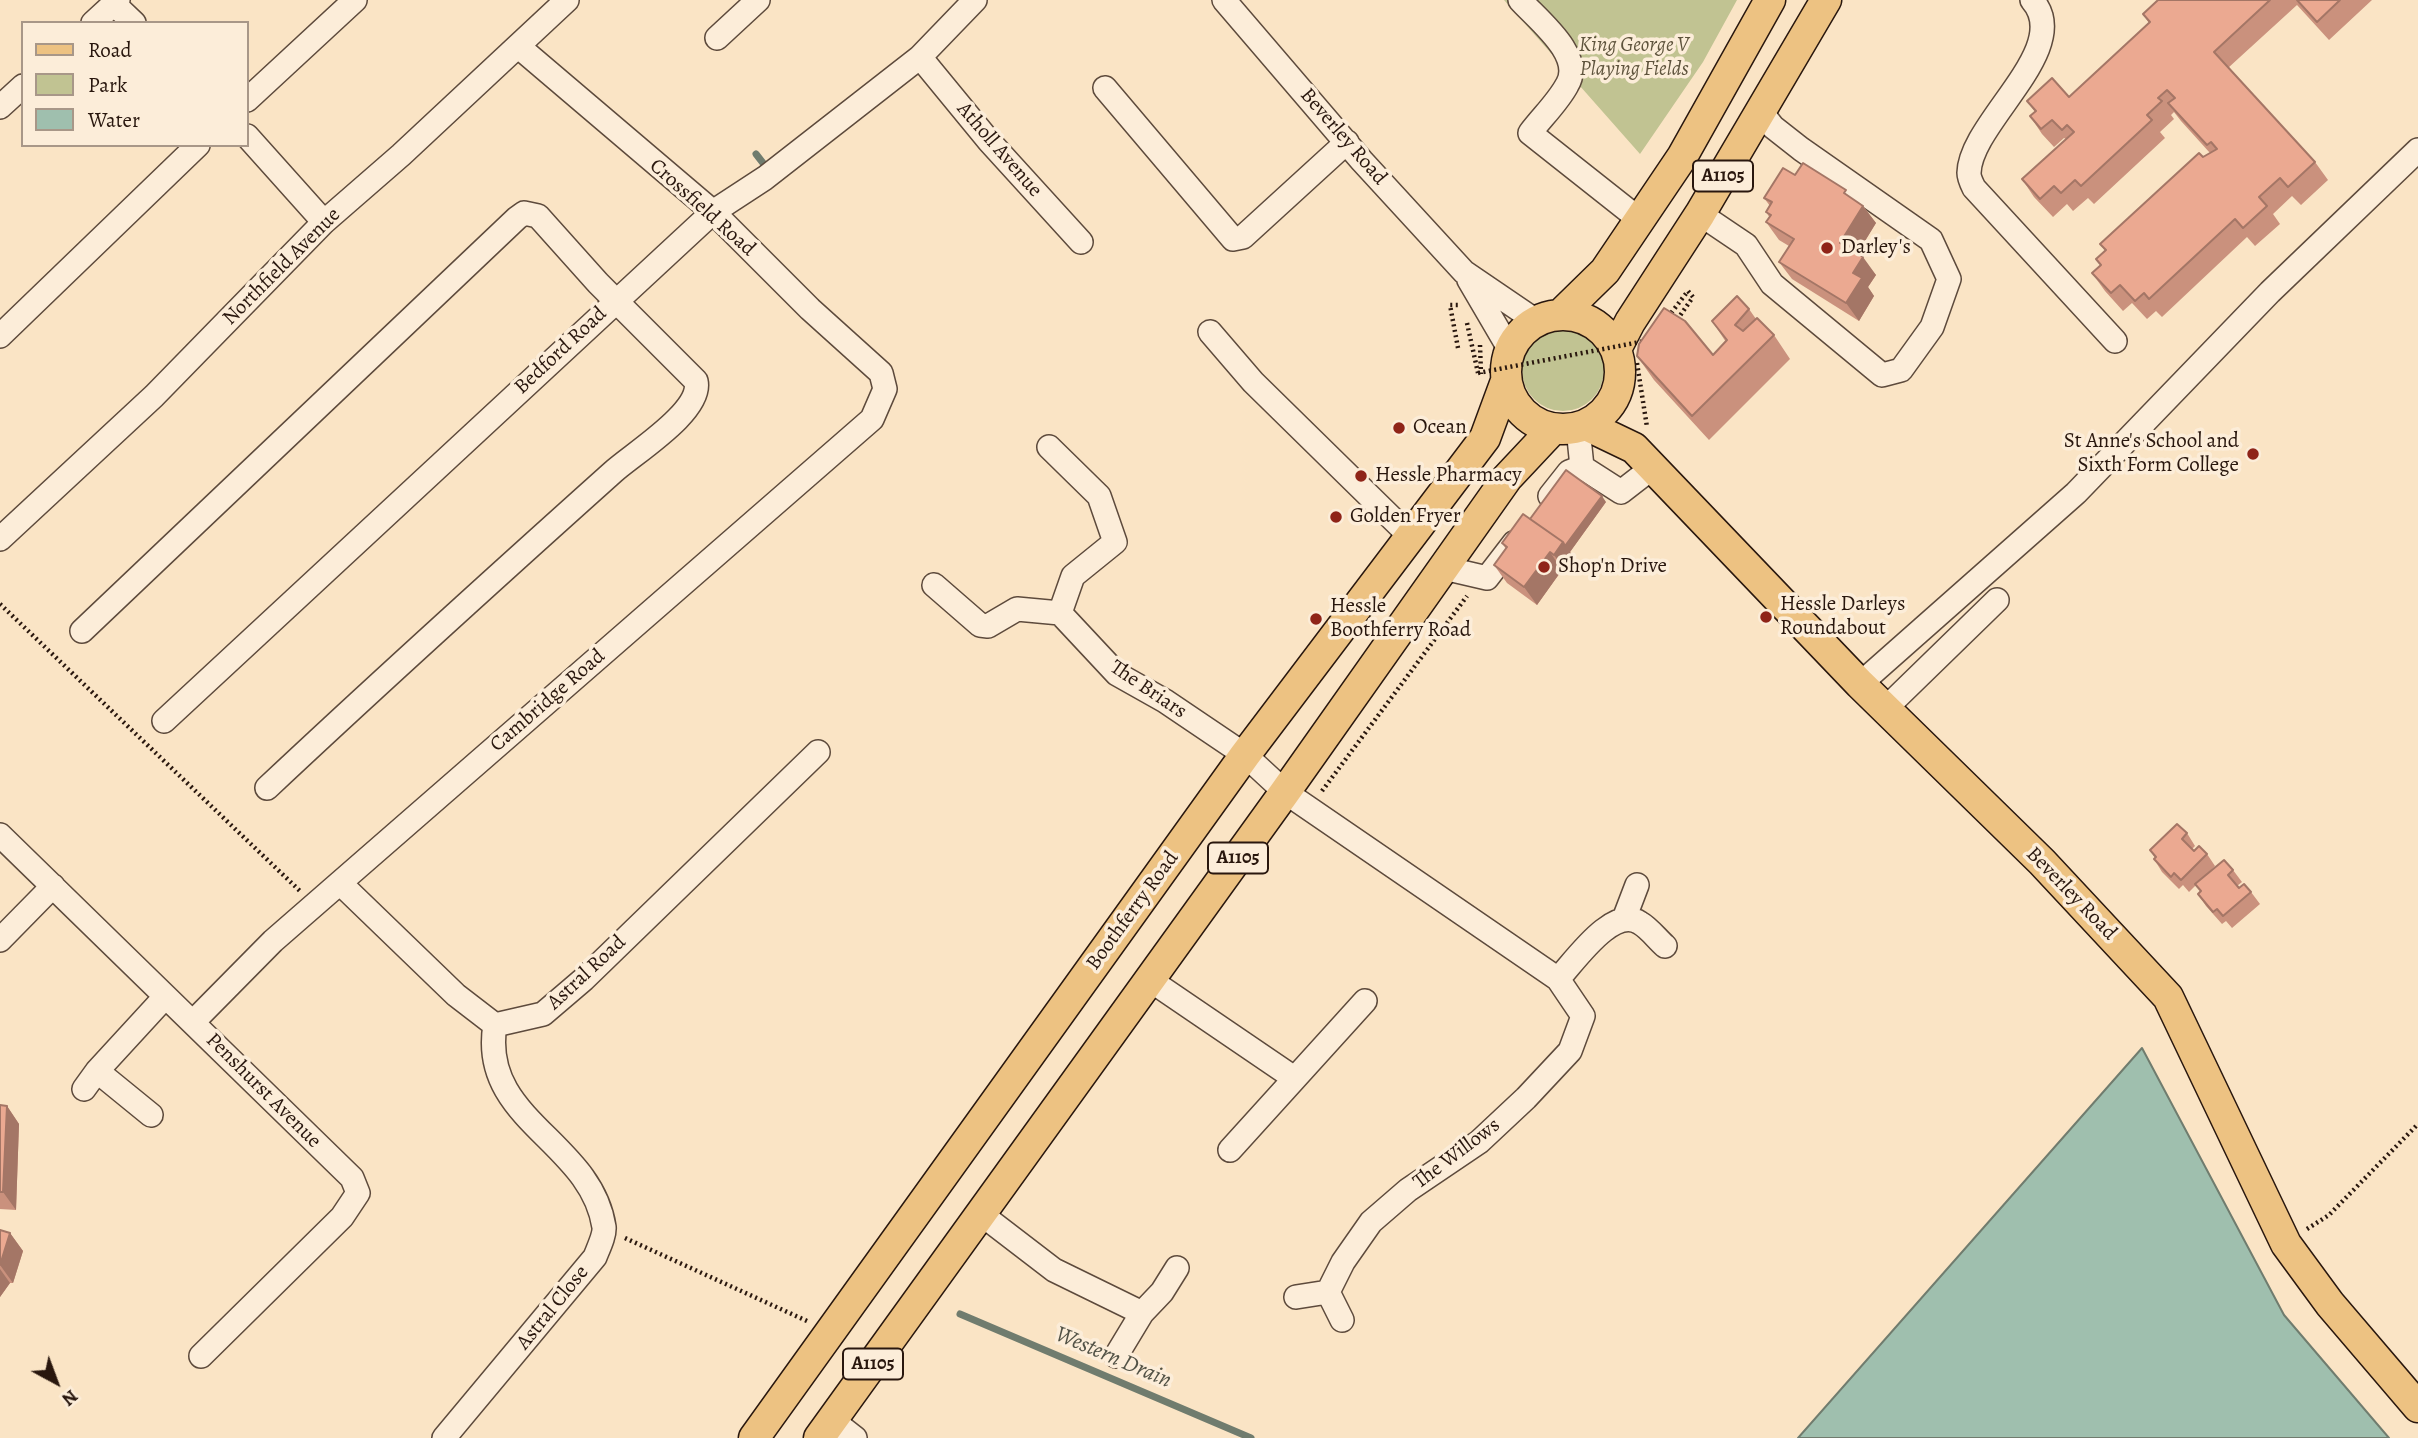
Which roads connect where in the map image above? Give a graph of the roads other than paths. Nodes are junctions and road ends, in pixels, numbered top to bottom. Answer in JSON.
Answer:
{"nodes":[{"id":1,"x":355,"y":0,"type":"edge"},
{"id":2,"x":567,"y":0,"type":"edge"},
{"id":3,"x":758,"y":0,"type":"edge"},
{"id":4,"x":975,"y":0,"type":"edge"},
{"id":5,"x":1224,"y":0,"type":"edge"},
{"id":6,"x":1520,"y":0,"type":"edge"},
{"id":7,"x":1770,"y":0,"type":"edge"},
{"id":8,"x":1826,"y":0,"type":"edge"},
{"id":9,"x":2032,"y":0,"type":"edge"},
{"id":10,"x":116,"y":2,"type":"edge"},
{"id":11,"x":95,"y":21,"type":"edge"},
{"id":12,"x":132,"y":21,"type":"edge"},
{"id":13,"x":717,"y":38,"type":"dead end"},
{"id":14,"x":519,"y":47,"type":"junction"},
{"id":15,"x":920,"y":57,"type":"junction"},
{"id":16,"x":21,"y":88,"type":"edge"},
{"id":17,"x":1105,"y":88,"type":"dead end"},
{"id":18,"x":248,"y":99,"type":"edge"},
{"id":19,"x":0,"y":107,"type":"edge"},
{"id":20,"x":1762,"y":113,"type":"junction"},
{"id":21,"x":248,"y":137,"type":"edge"},
{"id":22,"x":1347,"y":142,"type":"junction"},
{"id":23,"x":196,"y":147,"type":"edge"},
{"id":24,"x":2418,"y":150,"type":"edge"},
{"id":25,"x":713,"y":212,"type":"junction"},
{"id":26,"x":1700,"y":214,"type":"junction"},
{"id":27,"x":1640,"y":220,"type":"junction"},
{"id":28,"x":324,"y":222,"type":"junction"},
{"id":29,"x":1081,"y":242,"type":"dead end"},
{"id":30,"x":1464,"y":272,"type":"junction"},
{"id":31,"x":616,"y":300,"type":"junction"},
{"id":32,"x":1548,"y":318,"type":"junction"},
{"id":33,"x":1210,"y":332,"type":"dead end"},
{"id":34,"x":0,"y":336,"type":"edge"},
{"id":35,"x":2115,"y":341,"type":"dead end"},
{"id":36,"x":1510,"y":349,"type":"junction"},
{"id":37,"x":1631,"y":352,"type":"junction"},
{"id":38,"x":881,"y":373,"type":"joint"},
{"id":39,"x":1506,"y":382,"type":"junction"},
{"id":40,"x":1616,"y":396,"type":"junction"},
{"id":41,"x":1572,"y":427,"type":"junction"},
{"id":42,"x":1049,"y":447,"type":"dead end"},
{"id":43,"x":1645,"y":451,"type":"junction"},
{"id":44,"x":1582,"y":467,"type":"junction"},
{"id":45,"x":1410,"y":536,"type":"junction"},
{"id":46,"x":0,"y":538,"type":"edge"},
{"id":47,"x":1444,"y":568,"type":"junction"},
{"id":48,"x":934,"y":585,"type":"dead end"},
{"id":49,"x":1997,"y":600,"type":"dead end"},
{"id":50,"x":1060,"y":613,"type":"junction"},
{"id":51,"x":82,"y":631,"type":"dead end"},
{"id":52,"x":1860,"y":684,"type":"junction"},
{"id":53,"x":1885,"y":709,"type":"junction"},
{"id":54,"x":164,"y":721,"type":"dead end"},
{"id":55,"x":818,"y":752,"type":"dead end"},
{"id":56,"x":1245,"y":755,"type":"junction"},
{"id":57,"x":267,"y":788,"type":"dead end"},
{"id":58,"x":1297,"y":800,"type":"junction"},
{"id":59,"x":0,"y":835,"type":"edge"},
{"id":60,"x":341,"y":884,"type":"junction"},
{"id":61,"x":1637,"y":885,"type":"dead end"},
{"id":62,"x":53,"y":887,"type":"junction"},
{"id":63,"x":1624,"y":919,"type":"junction"},
{"id":64,"x":0,"y":940,"type":"edge"},
{"id":65,"x":1665,"y":946,"type":"dead end"},
{"id":66,"x":1558,"y":979,"type":"junction"},
{"id":67,"x":1150,"y":980,"type":"junction"},
{"id":68,"x":165,"y":997,"type":"junction"},
{"id":69,"x":1365,"y":1001,"type":"dead end"},
{"id":70,"x":193,"y":1022,"type":"junction"},
{"id":71,"x":495,"y":1025,"type":"junction"},
{"id":72,"x":1294,"y":1078,"type":"junction"},
{"id":73,"x":151,"y":1115,"type":"dead end"},
{"id":74,"x":1230,"y":1150,"type":"dead end"},
{"id":75,"x":981,"y":1214,"type":"junction"},
{"id":76,"x":1177,"y":1268,"type":"dead end"},
{"id":77,"x":1328,"y":1292,"type":"junction"},
{"id":78,"x":1296,"y":1297,"type":"dead end"},
{"id":79,"x":1142,"y":1314,"type":"junction"},
{"id":80,"x":1342,"y":1320,"type":"dead end"},
{"id":81,"x":201,"y":1356,"type":"dead end"},
{"id":82,"x":1116,"y":1356,"type":"dead end"},
{"id":83,"x":2418,"y":1407,"type":"edge"},
{"id":84,"x":825,"y":1429,"type":"edge"},
{"id":85,"x":444,"y":1438,"type":"edge"},
{"id":86,"x":754,"y":1438,"type":"edge"},
{"id":87,"x":855,"y":1438,"type":"edge"}],
"edges":[{"from":1,"to":18,"type":"street"},
{"from":2,"to":14,"type":"street","name":"Northfield Avenue"},
{"from":3,"to":13,"type":"street"},
{"from":4,"to":15,"type":"street","name":"Bedford Road"},
{"from":5,"to":22,"type":"street","name":"Beverley Road"},
{"from":6,"to":27,"type":"street"},
{"from":7,"to":27,"type":"main road","number":"A1105"},
{"from":8,"to":20,"type":"main road","number":"A1105"},
{"from":9,"to":35,"type":"street"},
{"from":10,"to":11,"type":"street"},
{"from":10,"to":12,"type":"street"},
{"from":14,"to":25,"type":"street","name":"Crossfield Road"},
{"from":14,"to":28,"type":"street","name":"Northfield Avenue"},
{"from":15,"to":25,"type":"street","name":"Bedford Road"},
{"from":15,"to":29,"type":"street","name":"Atholl Avenue"},
{"from":16,"to":19,"type":"street"},
{"from":17,"to":22,"type":"street"},
{"from":20,"to":26,"type":"main road","number":"A1105"},
{"from":20,"to":26,"type":"street"},
{"from":21,"to":28,"type":"street"},
{"from":22,"to":30,"type":"street","name":"Beverley Road"},
{"from":23,"to":34,"type":"street"},
{"from":24,"to":52,"type":"street"},
{"from":25,"to":31,"type":"street","name":"Bedford Road"},
{"from":25,"to":38,"type":"street","name":"Crossfield Road"},
{"from":26,"to":37,"type":"main road","number":"A1105"},
{"from":27,"to":32,"type":"main road","number":"A1105"},
{"from":28,"to":46,"type":"street","name":"Northfield Avenue"},
{"from":30,"to":32,"type":"street","name":"Beverley Road"},
{"from":30,"to":36,"type":"street","name":"Beverley Road"},
{"from":31,"to":51,"type":"street"},
{"from":31,"to":54,"type":"street","name":"Bedford Road"},
{"from":31,"to":57,"type":"street"},
{"from":32,"to":36,"type":"main road"},
{"from":32,"to":37,"type":"main road"},
{"from":33,"to":45,"type":"street"},
{"from":36,"to":39,"type":"main road"},
{"from":37,"to":40,"type":"main road"},
{"from":38,"to":60,"type":"street","name":"Cambridge Road"},
{"from":39,"to":41,"type":"main road"},
{"from":39,"to":45,"type":"main road","name":"Boothferry Road","number":"A1105"},
{"from":40,"to":41,"type":"main road"},
{"from":40,"to":43,"type":"main road","name":"Beverley Road"},
{"from":41,"to":43,"type":"main road","name":"Beverley Road"},
{"from":41,"to":44,"type":"street"},
{"from":41,"to":47,"type":"main road","number":"A1105"},
{"from":42,"to":50,"type":"street"},
{"from":43,"to":44,"type":"street"},
{"from":43,"to":52,"type":"main road","name":"Beverley Road"},
{"from":44,"to":47,"type":"street"},
{"from":45,"to":56,"type":"main road","name":"Boothferry Road","number":"A1105"},
{"from":47,"to":58,"type":"main road","number":"A1105"},
{"from":48,"to":50,"type":"street"},
{"from":49,"to":53,"type":"street"},
{"from":50,"to":56,"type":"street","name":"The Briars"},
{"from":52,"to":53,"type":"main road","name":"Beverley Road"},
{"from":53,"to":83,"type":"main road","name":"Beverley Road"},
{"from":55,"to":71,"type":"street","name":"Astral Road"},
{"from":56,"to":58,"type":"street","name":"The Briars"},
{"from":56,"to":86,"type":"main road","name":"Boothferry Road","number":"A1105"},
{"from":58,"to":66,"type":"street","name":"The Willows"},
{"from":58,"to":67,"type":"main road","number":"A1105"},
{"from":59,"to":62,"type":"street","name":"Penshurst Avenue"},
{"from":60,"to":70,"type":"street","name":"Cambridge Road"},
{"from":60,"to":71,"type":"street"},
{"from":61,"to":63,"type":"street"},
{"from":62,"to":64,"type":"street"},
{"from":62,"to":68,"type":"street","name":"Penshurst Avenue"},
{"from":63,"to":65,"type":"street"},
{"from":63,"to":66,"type":"street"},
{"from":66,"to":77,"type":"street","name":"The Willows"},
{"from":67,"to":72,"type":"street"},
{"from":67,"to":75,"type":"main road","number":"A1105"},
{"from":68,"to":70,"type":"street","name":"Penshurst Avenue"},
{"from":68,"to":73,"type":"street"},
{"from":69,"to":72,"type":"street"},
{"from":70,"to":81,"type":"street","name":"Penshurst Avenue"},
{"from":71,"to":85,"type":"street","name":"Astral Close"},
{"from":72,"to":74,"type":"street"},
{"from":75,"to":79,"type":"street"},
{"from":75,"to":84,"type":"main road","number":"A1105"},
{"from":76,"to":79,"type":"street"},
{"from":77,"to":78,"type":"street"},
{"from":77,"to":80,"type":"street"},
{"from":79,"to":82,"type":"street"},
{"from":84,"to":87,"type":"street"}]}
